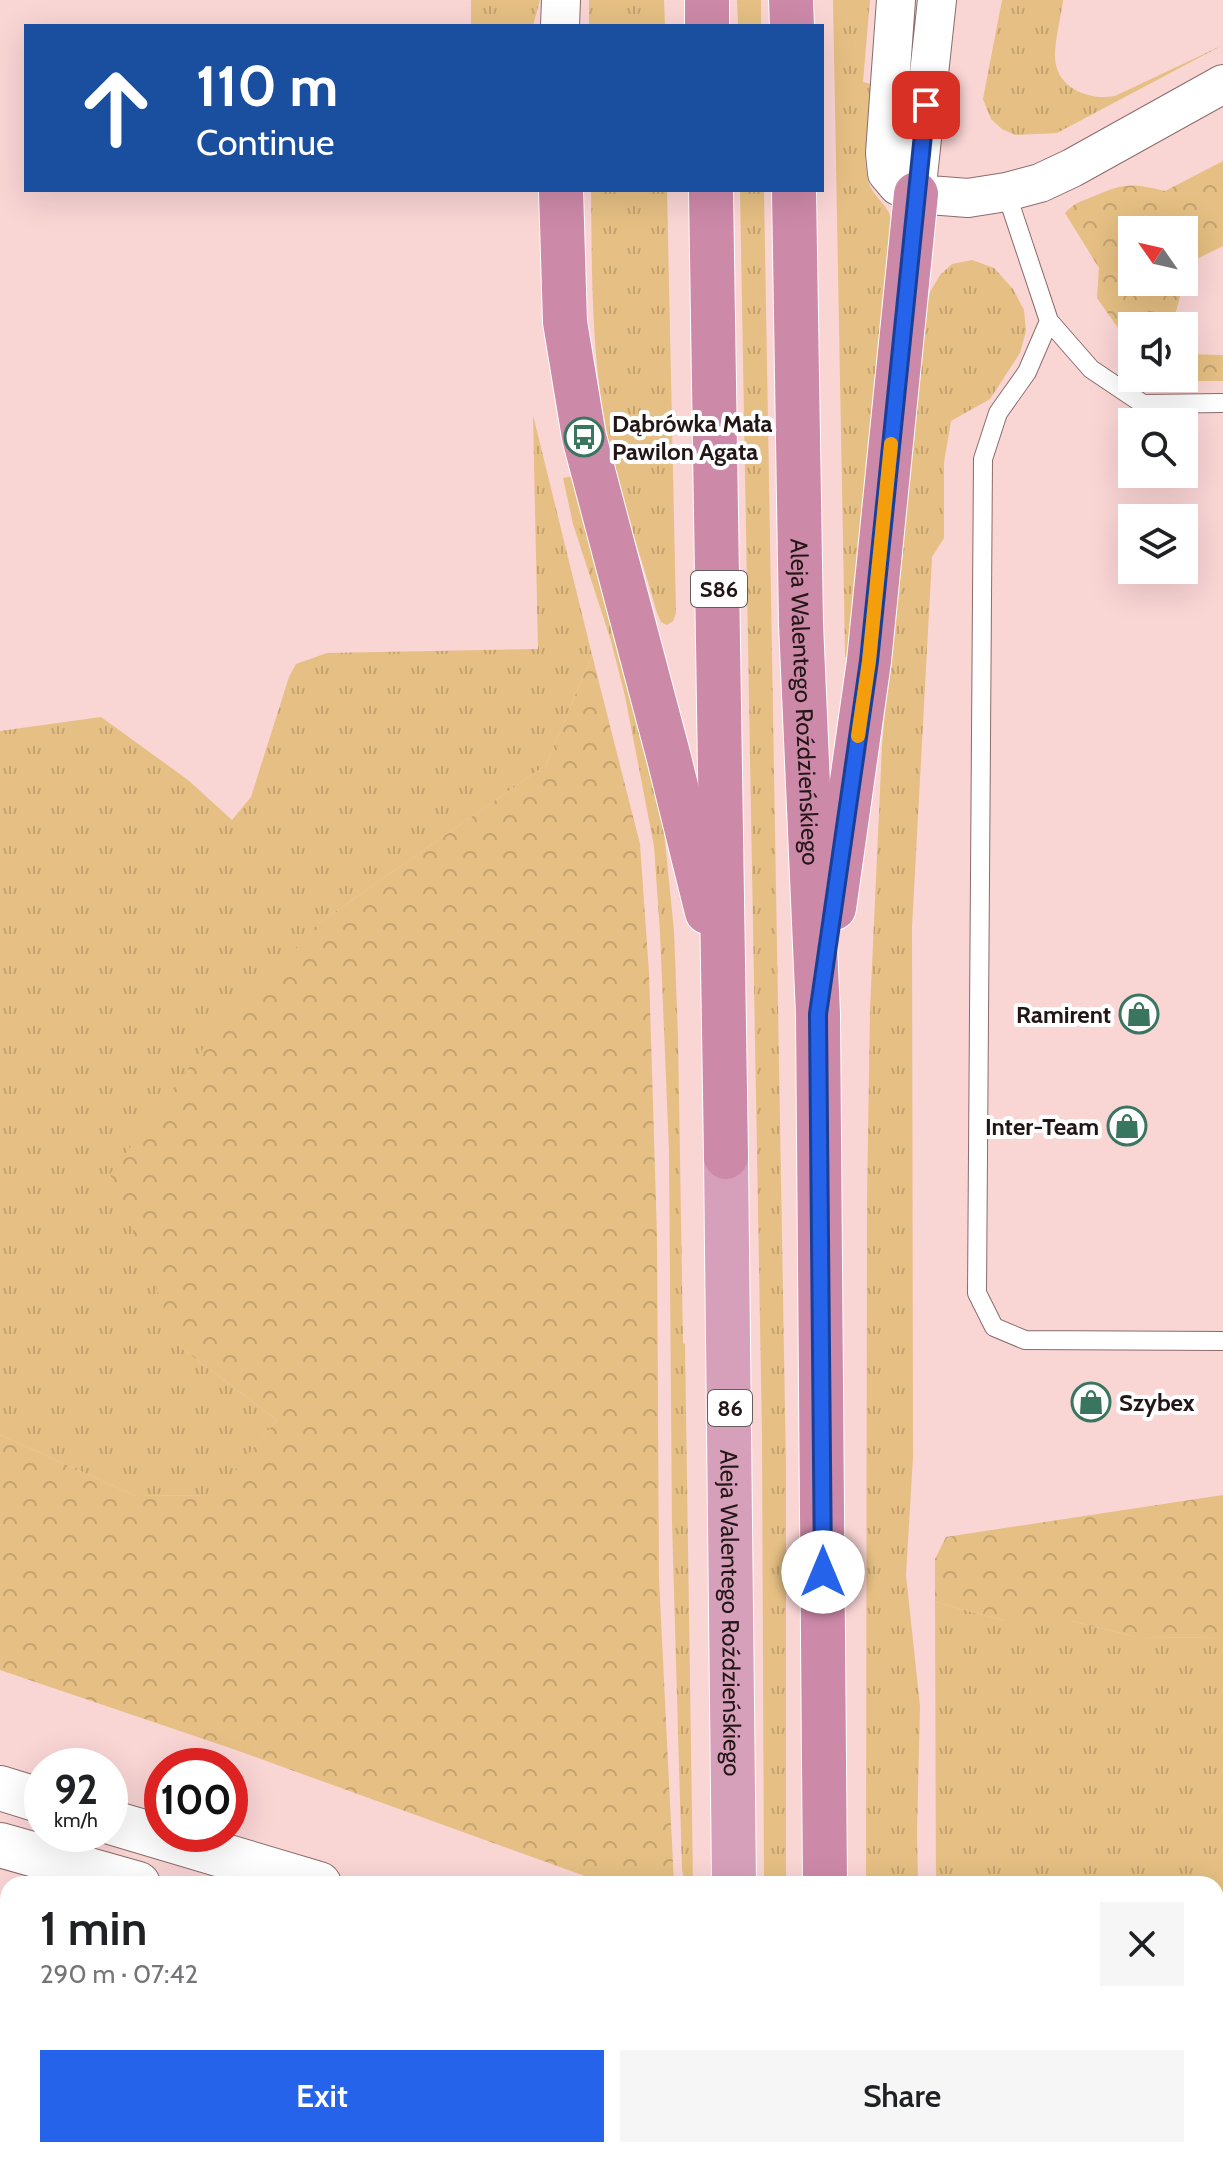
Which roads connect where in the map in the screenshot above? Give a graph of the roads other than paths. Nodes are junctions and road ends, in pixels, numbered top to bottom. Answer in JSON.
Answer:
{"nodes":[{"id":1,"x":561,"y":0,"type":"edge"},
{"id":2,"x":707,"y":0,"type":"edge"},
{"id":3,"x":791,"y":0,"type":"edge"},
{"id":4,"x":896,"y":0,"type":"edge"},
{"id":5,"x":937,"y":0,"type":"edge"},
{"id":6,"x":560,"y":24,"type":"edge"},
{"id":7,"x":707,"y":24,"type":"edge"},
{"id":8,"x":792,"y":24,"type":"edge"},
{"id":9,"x":1223,"y":84,"type":"edge"},
{"id":10,"x":561,"y":192,"type":"edge"},
{"id":11,"x":711,"y":192,"type":"edge"},
{"id":12,"x":794,"y":192,"type":"edge"},
{"id":13,"x":1006,"y":192,"type":"junction"},
{"id":14,"x":916,"y":194,"type":"junction"},
{"id":15,"x":1049,"y":321,"type":"junction"},
{"id":16,"x":1223,"y":403,"type":"edge"},
{"id":17,"x":725,"y":988,"type":"junction"},
{"id":18,"x":818,"y":1014,"type":"junction"},
{"id":19,"x":726,"y":1157,"type":"joint"},
{"id":20,"x":1223,"y":1341,"type":"edge"},
{"id":21,"x":0,"y":1788,"type":"edge"},
{"id":22,"x":24,"y":1795,"type":"edge"},
{"id":23,"x":128,"y":1828,"type":"edge"},
{"id":24,"x":0,"y":1845,"type":"edge"},
{"id":25,"x":118,"y":1852,"type":"edge"},
{"id":26,"x":101,"y":1876,"type":"edge"},
{"id":27,"x":120,"y":1876,"type":"edge"},
{"id":28,"x":292,"y":1876,"type":"edge"},
{"id":29,"x":734,"y":1876,"type":"edge"},
{"id":30,"x":825,"y":1876,"type":"edge"}],
"edges":[{"from":1,"to":6,"type":"street"},
{"from":2,"to":7,"type":"highway"},
{"from":3,"to":8,"type":"highway"},
{"from":4,"to":14,"type":"street"},
{"from":5,"to":14,"type":"street"},
{"from":9,"to":13,"type":"street"},
{"from":10,"to":17,"type":"highway"},
{"from":11,"to":17,"type":"highway","name":"Aleja Walentego Roździeńskiego","number":"S86"},
{"from":12,"to":18,"type":"highway","name":"Aleja Walentego Roździeńskiego"},
{"from":13,"to":14,"type":"street"},
{"from":13,"to":15,"type":"lane"},
{"from":14,"to":18,"type":"highway"},
{"from":15,"to":16,"type":"lane"},
{"from":15,"to":20,"type":"lane"},
{"from":17,"to":19,"type":"highway","name":"Aleja Walentego Roździeńskiego","number":"S86"},
{"from":18,"to":30,"type":"highway","name":"Aleja Walentego Roździeńskiego"},
{"from":19,"to":29,"type":"highway","name":"Aleja Walentego Roździeńskiego","number":"86"},
{"from":21,"to":22,"type":"street"},
{"from":23,"to":28,"type":"street"},
{"from":24,"to":26,"type":"street"},
{"from":25,"to":27,"type":"street"}]}
